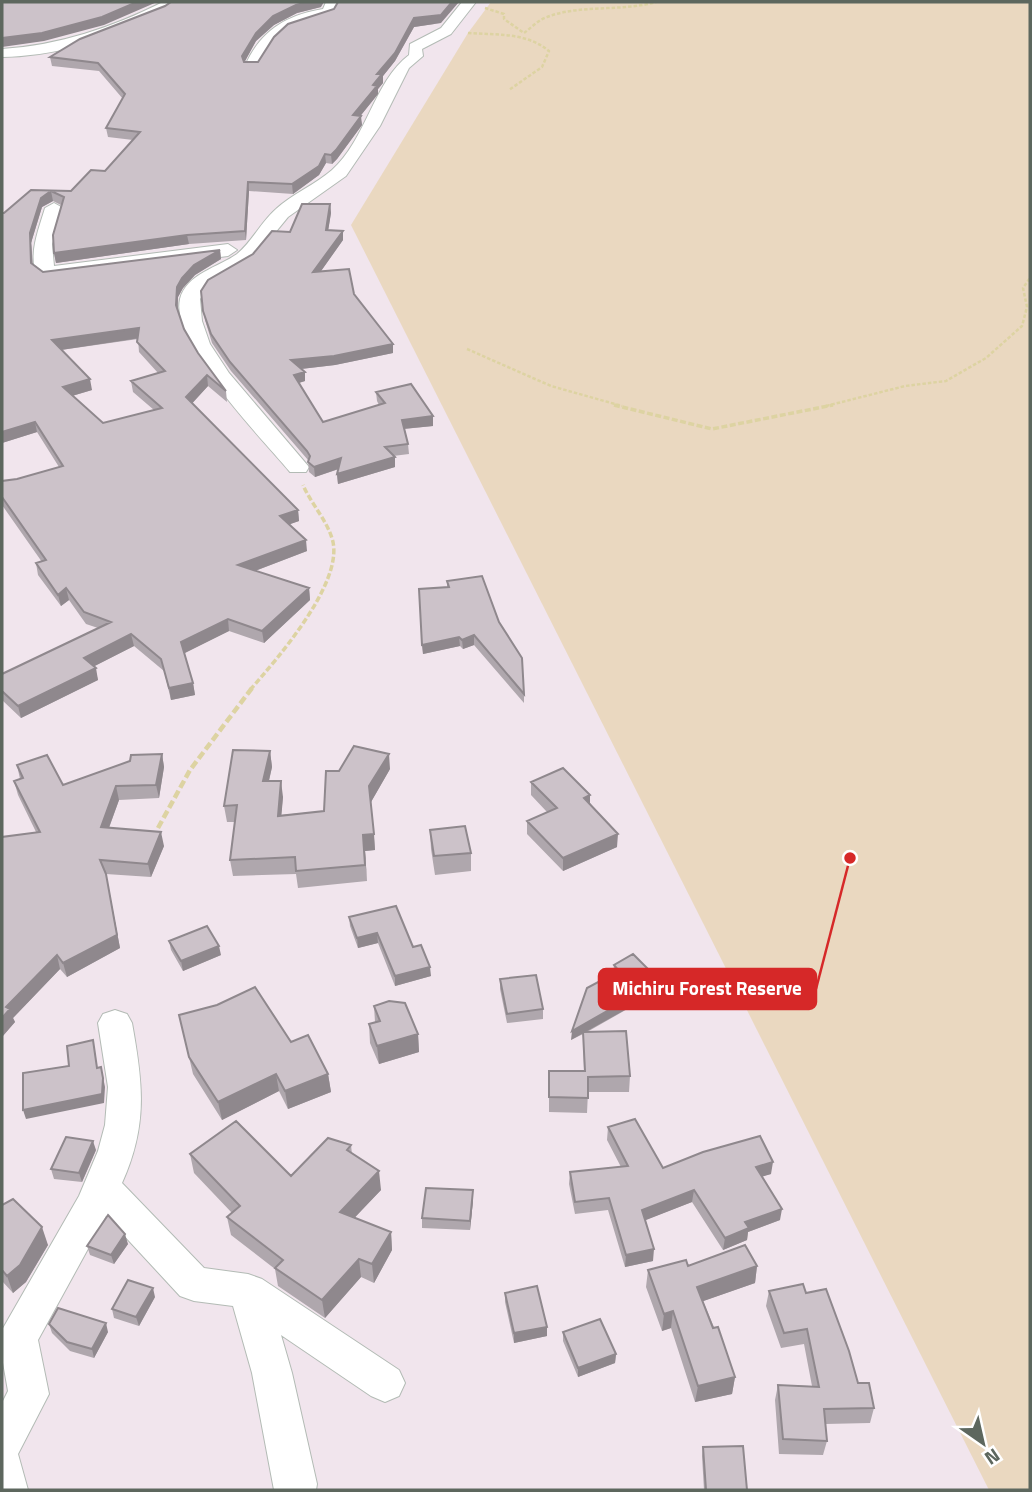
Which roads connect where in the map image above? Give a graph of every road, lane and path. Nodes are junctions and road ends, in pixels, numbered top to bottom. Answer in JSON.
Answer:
{"nodes":[{"id":1,"x":173,"y":2,"type":"edge"},
{"id":2,"x":333,"y":2,"type":"edge"},
{"id":3,"x":656,"y":2,"type":"edge"},
{"id":4,"x":468,"y":4,"type":"edge"},
{"id":5,"x":446,"y":31,"type":"junction"},
{"id":6,"x":524,"y":33,"type":"junction"},
{"id":7,"x":508,"y":37,"type":"junction"},
{"id":8,"x":2,"y":52,"type":"edge"},
{"id":9,"x":252,"y":66,"type":"edge"},
{"id":10,"x":509,"y":90,"type":"dead end"},
{"id":11,"x":54,"y":208,"type":"dead end"},
{"id":12,"x":252,"y":248,"type":"junction"},
{"id":13,"x":1030,"y":278,"type":"edge"},
{"id":14,"x":467,"y":349,"type":"dead end"},
{"id":15,"x":298,"y":467,"type":"joint"},
{"id":16,"x":158,"y":828,"type":"dead end"},
{"id":17,"x":115,"y":1024,"type":"dead end"},
{"id":18,"x":102,"y":1187,"type":"junction"},
{"id":19,"x":248,"y":1292,"type":"junction"},
{"id":20,"x":385,"y":1383,"type":"dead end"},
{"id":21,"x":2,"y":1441,"type":"edge"},
{"id":22,"x":2,"y":1467,"type":"edge"},
{"id":23,"x":7,"y":1490,"type":"edge"},
{"id":24,"x":295,"y":1490,"type":"edge"}],
"edges":[{"from":1,"to":8,"type":"street"},
{"from":2,"to":9,"type":"street"},
{"from":3,"to":6,"type":"path"},
{"from":4,"to":5,"type":"street"},
{"from":4,"to":6,"type":"path"},
{"from":5,"to":7,"type":"path"},
{"from":5,"to":12,"type":"street"},
{"from":6,"to":7,"type":"path"},
{"from":7,"to":10,"type":"path"},
{"from":11,"to":12,"type":"street"},
{"from":12,"to":15,"type":"street"},
{"from":13,"to":14,"type":"path"},
{"from":15,"to":16,"type":"path"},
{"from":17,"to":18,"type":"street"},
{"from":18,"to":19,"type":"street"},
{"from":18,"to":21,"type":"street"},
{"from":19,"to":20,"type":"street"},
{"from":19,"to":24,"type":"street"},
{"from":22,"to":23,"type":"street"}]}
